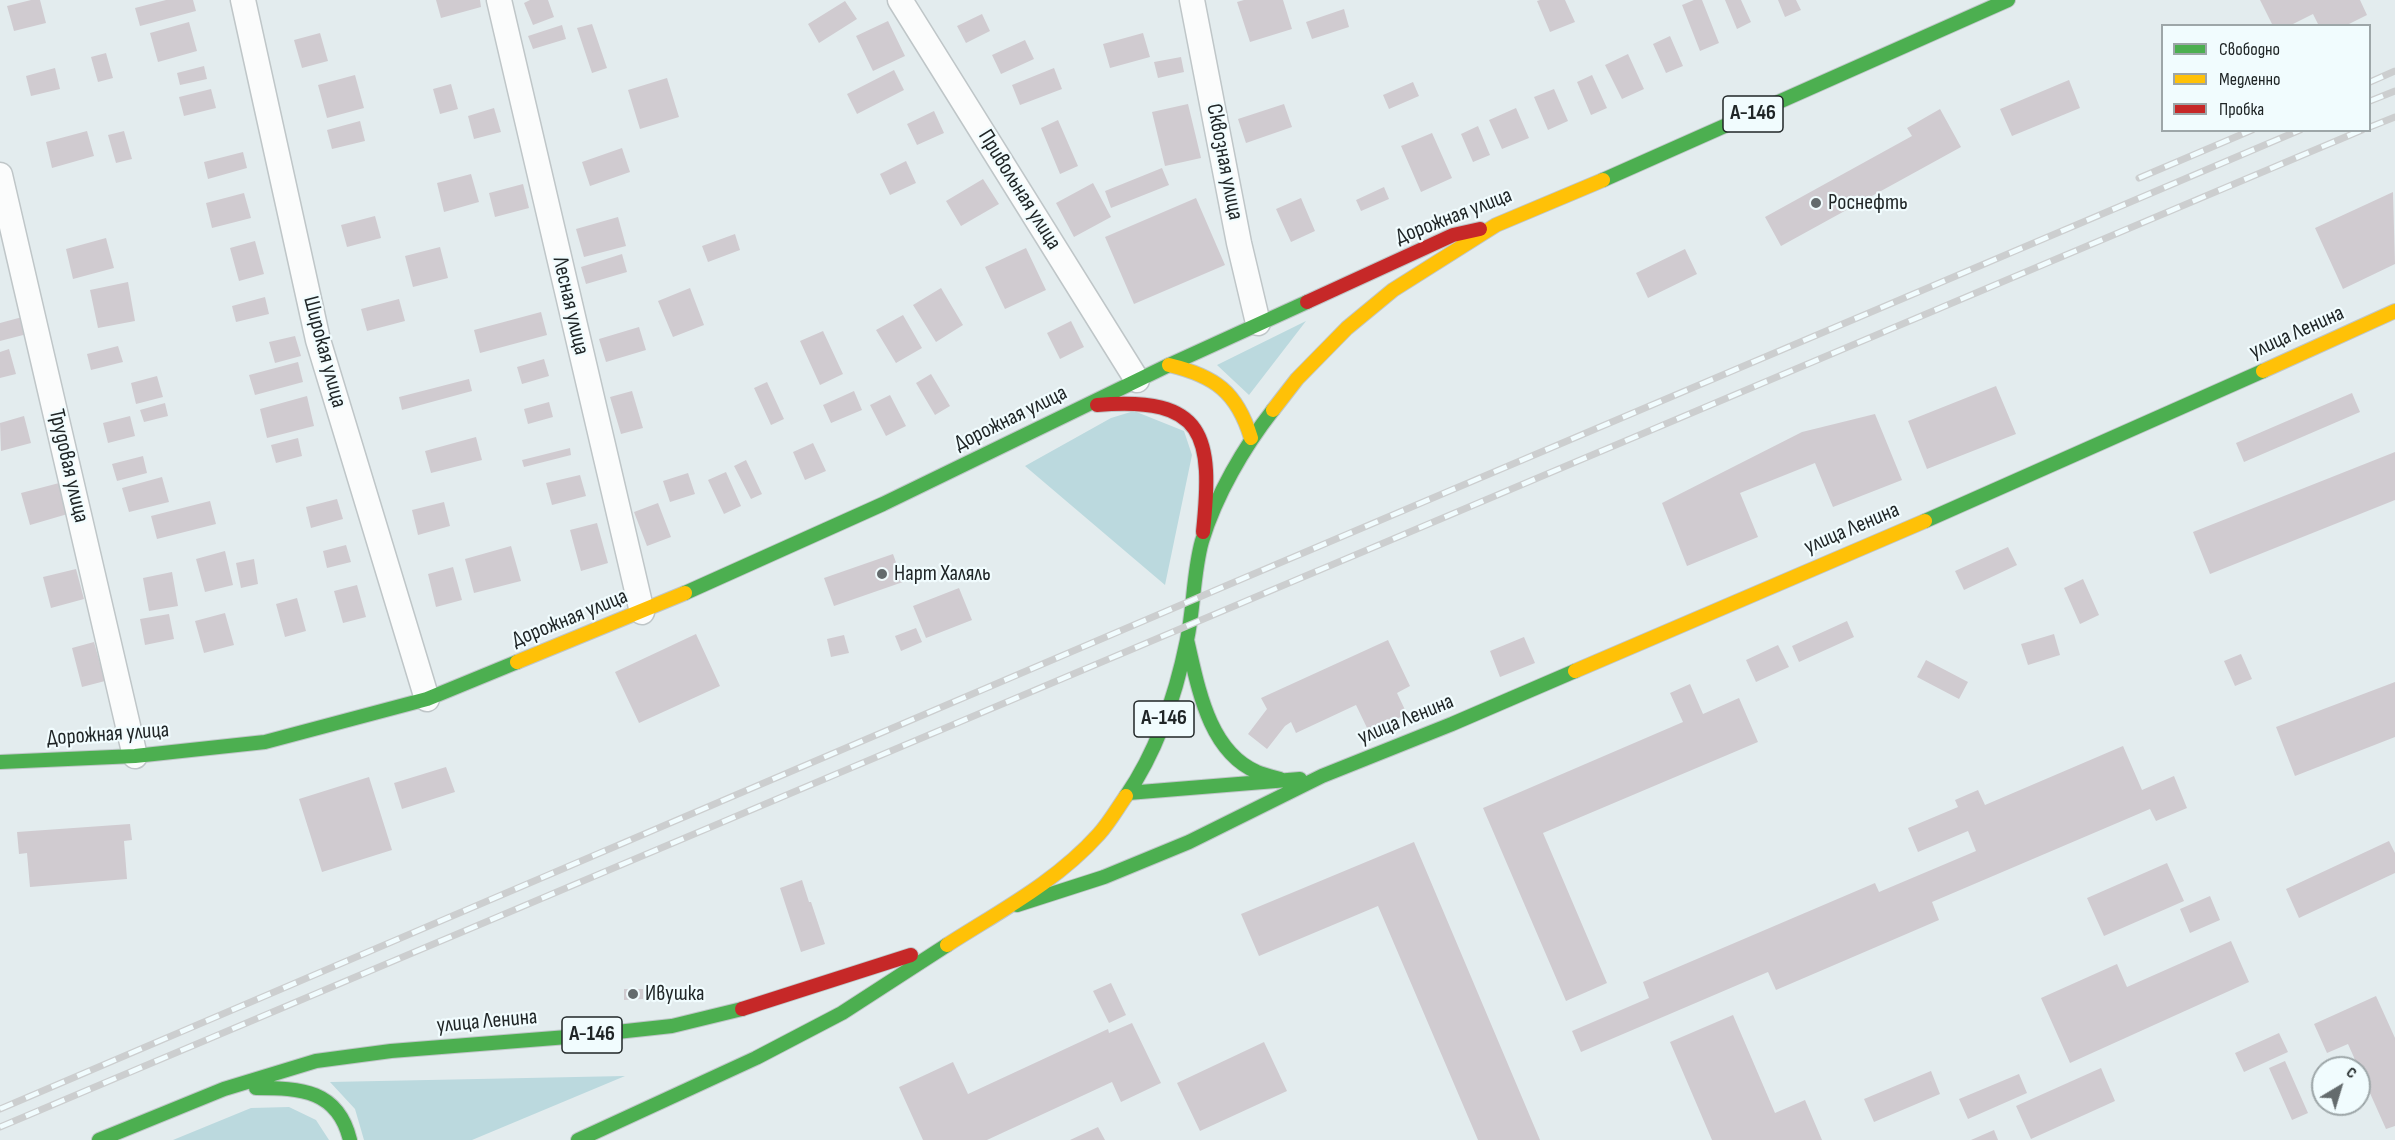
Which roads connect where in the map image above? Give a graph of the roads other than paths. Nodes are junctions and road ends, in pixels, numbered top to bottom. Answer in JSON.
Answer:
{"nodes":[{"id":1,"x":243,"y":0,"type":"edge"},
{"id":2,"x":499,"y":0,"type":"edge"},
{"id":3,"x":900,"y":0,"type":"edge"},
{"id":4,"x":1192,"y":0,"type":"edge"},
{"id":5,"x":2008,"y":0,"type":"edge"},
{"id":6,"x":0,"y":175,"type":"edge"},
{"id":7,"x":1496,"y":225,"type":"junction"},
{"id":8,"x":1393,"y":290,"type":"junction"},
{"id":9,"x":1359,"y":298,"type":"dead end"},
{"id":10,"x":1337,"y":304,"type":"dead end"},
{"id":11,"x":2395,"y":311,"type":"edge"},
{"id":12,"x":1258,"y":323,"type":"junction"},
{"id":13,"x":1169,"y":365,"type":"junction"},
{"id":14,"x":1137,"y":380,"type":"junction"},
{"id":15,"x":1086,"y":405,"type":"junction"},
{"id":16,"x":1251,"y":438,"type":"junction"},
{"id":17,"x":1202,"y":542,"type":"junction"},
{"id":18,"x":642,"y":612,"type":"junction"},
{"id":19,"x":1187,"y":640,"type":"junction"},
{"id":20,"x":427,"y":699,"type":"junction"},
{"id":21,"x":135,"y":756,"type":"junction"},
{"id":22,"x":0,"y":762,"type":"edge"},
{"id":23,"x":1322,"y":776,"type":"junction"},
{"id":24,"x":1291,"y":781,"type":"junction"},
{"id":25,"x":1128,"y":793,"type":"junction"},
{"id":26,"x":1009,"y":908,"type":"junction"},
{"id":27,"x":952,"y":942,"type":"junction"},
{"id":28,"x":224,"y":1089,"type":"junction"},
{"id":29,"x":99,"y":1140,"type":"edge"},
{"id":30,"x":350,"y":1140,"type":"edge"},
{"id":31,"x":578,"y":1140,"type":"edge"}],
"edges":[{"from":1,"to":20,"type":"street","name":"Широкая улица"},
{"from":2,"to":18,"type":"street","name":"Лесная улица"},
{"from":3,"to":14,"type":"street","name":"Привольная улица"},
{"from":4,"to":12,"type":"street","name":"Сквозная улица"},
{"from":5,"to":7,"type":"main road","name":"Дорожная улица","number":"А-146"},
{"from":6,"to":21,"type":"street","name":"Трудовая улица"},
{"from":7,"to":8,"type":"main road","number":"А-146"},
{"from":7,"to":12,"type":"main road","name":"Дорожная улица"},
{"from":8,"to":9,"type":"main road"},
{"from":8,"to":16,"type":"main road","number":"А-146"},
{"from":10,"to":12,"type":"main road"},
{"from":11,"to":23,"type":"main road","name":"улица Ленина"},
{"from":12,"to":13,"type":"main road","name":"Дорожная улица"},
{"from":13,"to":14,"type":"main road","name":"Дорожная улица"},
{"from":13,"to":16,"type":"main road"},
{"from":14,"to":15,"type":"main road","name":"Дорожная улица"},
{"from":15,"to":17,"type":"main road"},
{"from":15,"to":18,"type":"main road","name":"Дорожная улица"},
{"from":16,"to":17,"type":"main road","number":"А-146"},
{"from":17,"to":19,"type":"main road","number":"А-146"},
{"from":18,"to":20,"type":"main road","name":"Дорожная улица"},
{"from":19,"to":24,"type":"main road","name":"улица Ленина"},
{"from":19,"to":25,"type":"main road","number":"А-146"},
{"from":20,"to":21,"type":"main road","name":"Дорожная улица"},
{"from":21,"to":22,"type":"main road","name":"Дорожная улица"},
{"from":23,"to":24,"type":"main road","name":"улица Ленина"},
{"from":23,"to":26,"type":"main road","name":"улица Ленина"},
{"from":24,"to":25,"type":"main road","name":"улица Ленина"},
{"from":25,"to":26,"type":"main road","number":"А-146"},
{"from":26,"to":27,"type":"main road","name":"улица Ленина","number":"А-146"},
{"from":27,"to":28,"type":"main road","name":"улица Ленина","number":"А-146"},
{"from":27,"to":31,"type":"main road","name":"улица Ленина","number":"А-146"},
{"from":28,"to":29,"type":"main road","name":"улица Ленина","number":"А-146"},
{"from":28,"to":30,"type":"main road","number":"А-146"}]}
